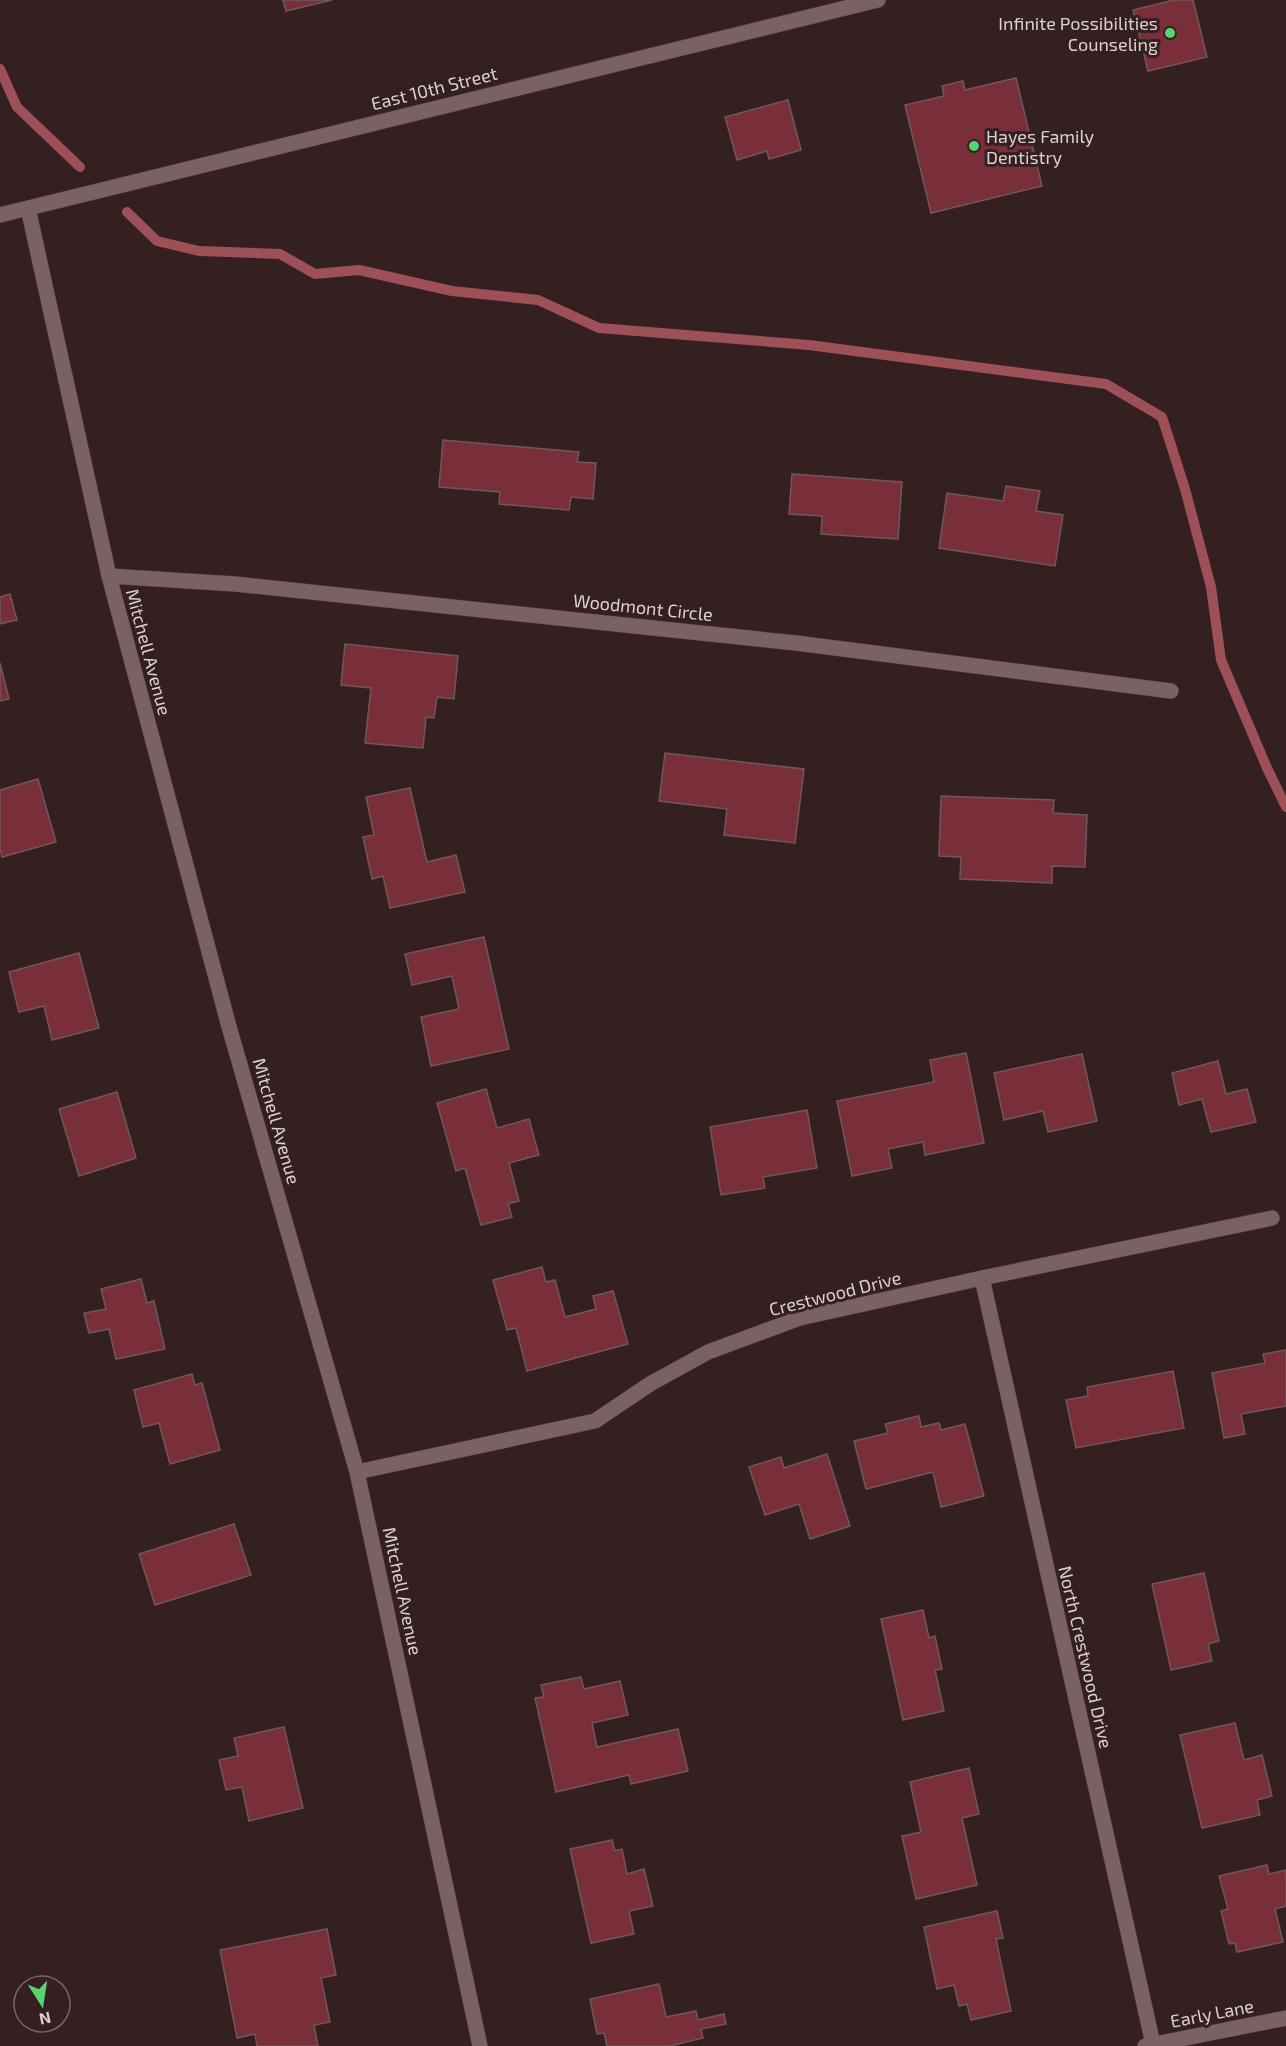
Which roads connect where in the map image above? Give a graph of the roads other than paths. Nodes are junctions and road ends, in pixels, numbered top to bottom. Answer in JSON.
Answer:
{"nodes":[{"id":1,"x":878,"y":0,"type":"edge"},
{"id":2,"x":28,"y":208,"type":"junction"},
{"id":3,"x":0,"y":215,"type":"edge"},
{"id":4,"x":108,"y":576,"type":"junction"},
{"id":5,"x":1171,"y":691,"type":"dead end"},
{"id":6,"x":1272,"y":1218,"type":"dead end"},
{"id":7,"x":982,"y":1278,"type":"junction"},
{"id":8,"x":357,"y":1472,"type":"junction"},
{"id":9,"x":1286,"y":2018,"type":"edge"},
{"id":10,"x":1149,"y":2045,"type":"edge"},
{"id":11,"x":480,"y":2046,"type":"edge"}],
"edges":[{"from":1,"to":2,"type":"street","name":"East 10th Street"},
{"from":2,"to":3,"type":"street","name":"East 10th Street"},
{"from":2,"to":4,"type":"street","name":"Mitchell Avenue"},
{"from":4,"to":5,"type":"street","name":"Woodmont Circle"},
{"from":4,"to":8,"type":"street","name":"Mitchell Avenue"},
{"from":6,"to":7,"type":"street","name":"Crestwood Drive"},
{"from":7,"to":8,"type":"street","name":"Crestwood Drive"},
{"from":7,"to":10,"type":"street","name":"North Crestwood Drive"},
{"from":8,"to":11,"type":"street","name":"Mitchell Avenue"},
{"from":9,"to":10,"type":"street","name":"Early Lane"}]}
